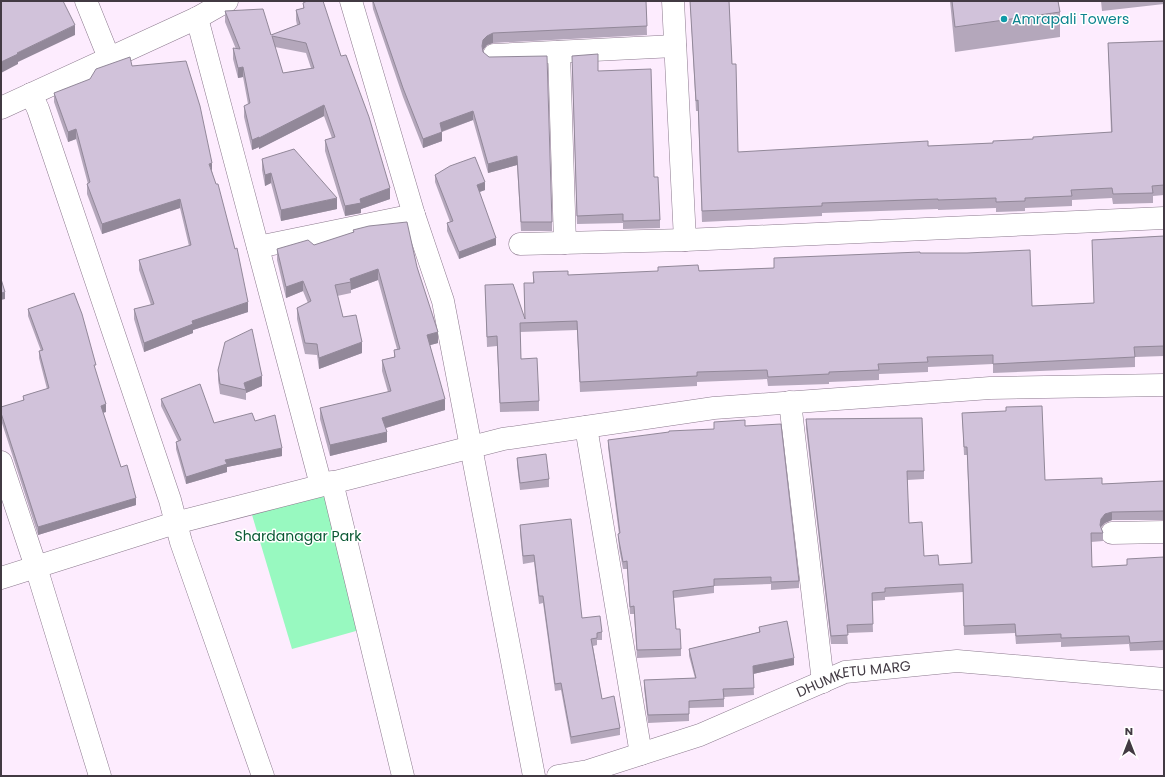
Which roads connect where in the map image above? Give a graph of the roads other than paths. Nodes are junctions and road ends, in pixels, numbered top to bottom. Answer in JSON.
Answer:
{"nodes":[{"id":1,"x":86,"y":1,"type":"edge"},
{"id":2,"x":226,"y":1,"type":"edge"},
{"id":3,"x":351,"y":1,"type":"edge"},
{"id":4,"x":673,"y":1,"type":"edge"},
{"id":5,"x":197,"y":18,"type":"junction"},
{"id":6,"x":675,"y":46,"type":"junction"},
{"id":7,"x":559,"y":52,"type":"junction"},
{"id":8,"x":494,"y":55,"type":"edge"},
{"id":9,"x":109,"y":58,"type":"junction"},
{"id":10,"x":30,"y":94,"type":"junction"},
{"id":11,"x":1,"y":108,"type":"edge"},
{"id":12,"x":414,"y":215,"type":"junction"},
{"id":13,"x":1164,"y":218,"type":"edge"},
{"id":14,"x":685,"y":240,"type":"junction"},
{"id":15,"x":565,"y":243,"type":"junction"},
{"id":16,"x":520,"y":244,"type":"dead end"},
{"id":17,"x":258,"y":247,"type":"junction"},
{"id":18,"x":1164,"y":385,"type":"edge"},
{"id":19,"x":790,"y":402,"type":"junction"},
{"id":20,"x":586,"y":427,"type":"junction"},
{"id":21,"x":470,"y":447,"type":"junction"},
{"id":22,"x":1,"y":462,"type":"edge"},
{"id":23,"x":327,"y":484,"type":"junction"},
{"id":24,"x":175,"y":523,"type":"junction"},
{"id":25,"x":1164,"y":532,"type":"edge"},
{"id":26,"x":1112,"y":533,"type":"dead end"},
{"id":27,"x":36,"y":567,"type":"junction"},
{"id":28,"x":1,"y":578,"type":"edge"},
{"id":29,"x":1164,"y":680,"type":"edge"},
{"id":30,"x":823,"y":682,"type":"junction"},
{"id":31,"x":641,"y":754,"type":"junction"},
{"id":32,"x":100,"y":776,"type":"edge"},
{"id":33,"x":263,"y":776,"type":"edge"},
{"id":34,"x":403,"y":776,"type":"edge"},
{"id":35,"x":534,"y":776,"type":"edge"},
{"id":36,"x":558,"y":776,"type":"edge"}],
"edges":[{"from":1,"to":9,"type":"street"},
{"from":2,"to":5,"type":"street"},
{"from":3,"to":12,"type":"street"},
{"from":4,"to":6,"type":"street"},
{"from":5,"to":9,"type":"street"},
{"from":5,"to":17,"type":"street"},
{"from":6,"to":7,"type":"street"},
{"from":6,"to":14,"type":"street"},
{"from":7,"to":8,"type":"street"},
{"from":7,"to":15,"type":"street"},
{"from":9,"to":10,"type":"street"},
{"from":10,"to":11,"type":"street"},
{"from":10,"to":24,"type":"street"},
{"from":12,"to":17,"type":"street"},
{"from":12,"to":21,"type":"street"},
{"from":13,"to":14,"type":"street"},
{"from":14,"to":15,"type":"street"},
{"from":15,"to":16,"type":"street"},
{"from":17,"to":23,"type":"street"},
{"from":18,"to":19,"type":"street"},
{"from":19,"to":20,"type":"street"},
{"from":19,"to":30,"type":"street"},
{"from":20,"to":21,"type":"street"},
{"from":20,"to":31,"type":"street"},
{"from":21,"to":23,"type":"street"},
{"from":21,"to":35,"type":"street"},
{"from":22,"to":27,"type":"street"},
{"from":23,"to":24,"type":"street"},
{"from":23,"to":34,"type":"street"},
{"from":24,"to":27,"type":"street"},
{"from":24,"to":33,"type":"street"},
{"from":25,"to":26,"type":"street"},
{"from":27,"to":28,"type":"street"},
{"from":27,"to":32,"type":"street"},
{"from":29,"to":30,"type":"street","name":"DHUMKETU MARG"},
{"from":30,"to":31,"type":"street","name":"DHUMKETU MARG"},
{"from":31,"to":36,"type":"street","name":"DHUMKETU MARG"}]}
